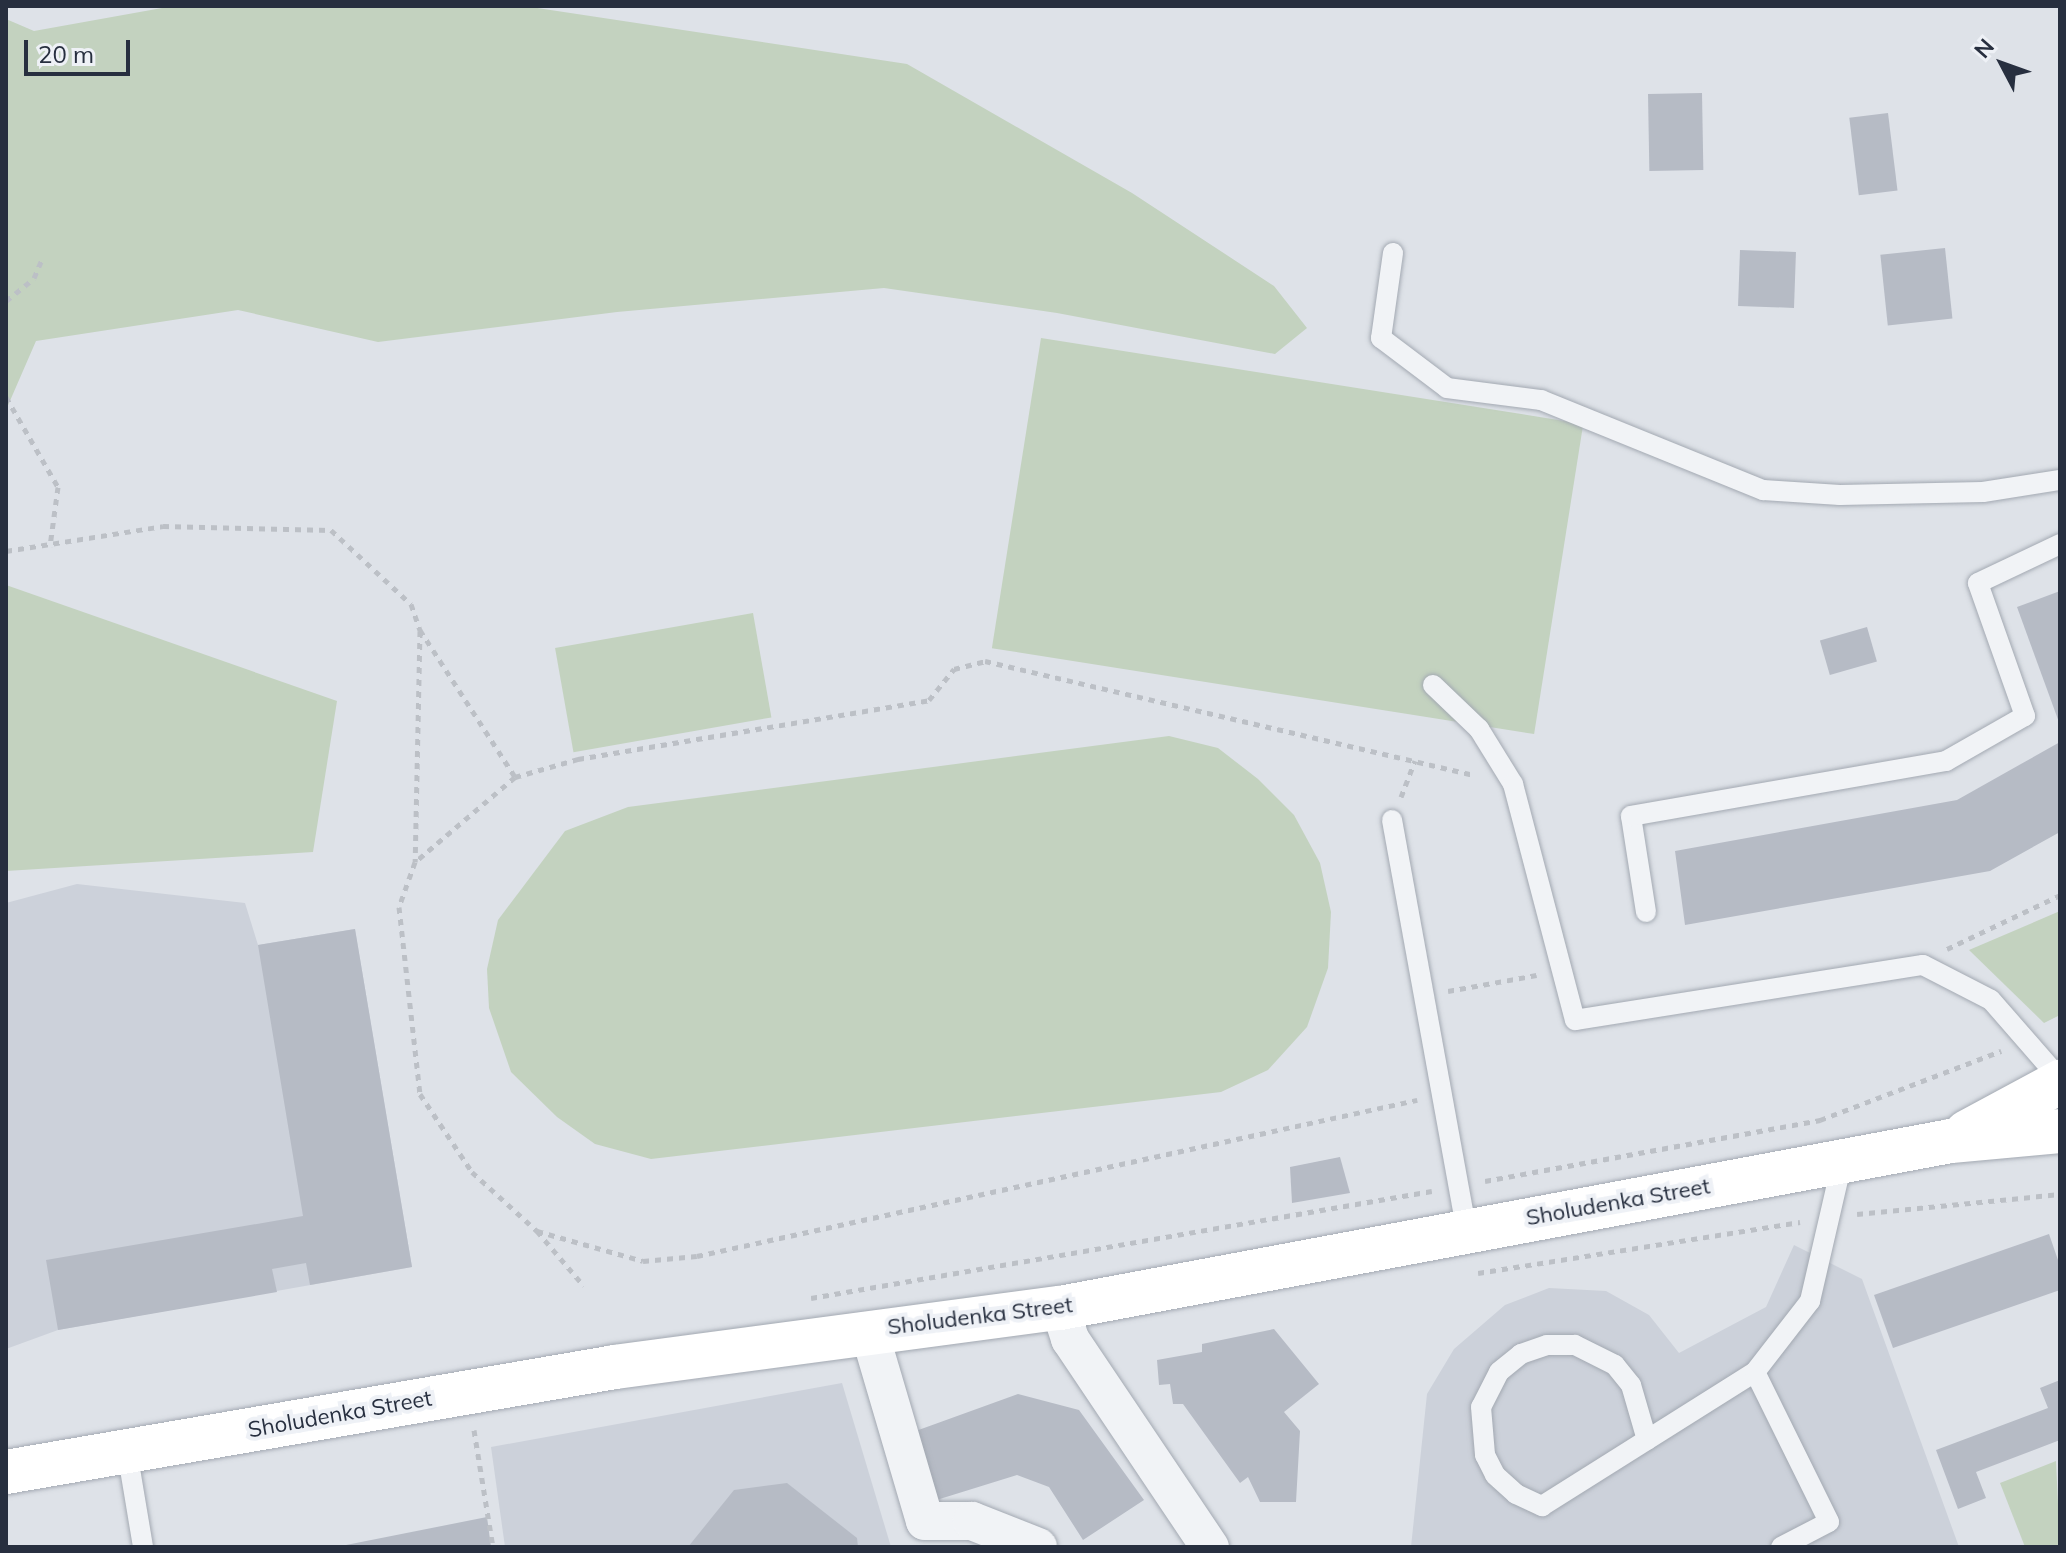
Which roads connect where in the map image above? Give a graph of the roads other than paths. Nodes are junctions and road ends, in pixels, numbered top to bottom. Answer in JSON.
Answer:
{"nodes":[{"id":1,"x":1393,"y":253,"type":"dead end"},
{"id":2,"x":2060,"y":480,"type":"edge"},
{"id":3,"x":2060,"y":544,"type":"edge"},
{"id":4,"x":1433,"y":685,"type":"dead end"},
{"id":5,"x":1392,"y":820,"type":"road end"},
{"id":6,"x":1646,"y":912,"type":"dead end"},
{"id":7,"x":2060,"y":1080,"type":"edge"},
{"id":8,"x":2060,"y":1131,"type":"edge"},
{"id":9,"x":1951,"y":1141,"type":"junction"},
{"id":10,"x":1842,"y":1162,"type":"junction"},
{"id":11,"x":1466,"y":1228,"type":"junction"},
{"id":12,"x":1060,"y":1308,"type":"junction"},
{"id":13,"x":869,"y":1331,"type":"junction"},
{"id":14,"x":1755,"y":1372,"type":"junction"},
{"id":15,"x":1647,"y":1440,"type":"junction"},
{"id":16,"x":127,"y":1451,"type":"junction"},
{"id":17,"x":6,"y":1472,"type":"edge"},
{"id":18,"x":143,"y":1547,"type":"edge"},
{"id":19,"x":1038,"y":1547,"type":"edge"},
{"id":20,"x":1210,"y":1547,"type":"edge"},
{"id":21,"x":1781,"y":1547,"type":"edge"}],
"edges":[{"from":1,"to":2,"type":"lane"},
{"from":3,"to":6,"type":"lane"},
{"from":4,"to":7,"type":"lane"},
{"from":5,"to":11,"type":"lane"},
{"from":7,"to":9,"type":"main road","name":"Sholudenka Street"},
{"from":8,"to":9,"type":"main road","name":"Sholudenka Street"},
{"from":9,"to":10,"type":"main road","name":"Sholudenka Street"},
{"from":10,"to":11,"type":"main road","name":"Sholudenka Street"},
{"from":10,"to":14,"type":"lane"},
{"from":11,"to":12,"type":"main road","name":"Sholudenka Street"},
{"from":12,"to":13,"type":"main road","name":"Sholudenka Street"},
{"from":12,"to":20,"type":"street"},
{"from":13,"to":16,"type":"main road","name":"Sholudenka Street"},
{"from":13,"to":19,"type":"street"},
{"from":14,"to":15,"type":"lane"},
{"from":14,"to":21,"type":"lane"},
{"from":15,"to":15,"type":"lane"},
{"from":16,"to":17,"type":"main road","name":"Sholudenka Street"},
{"from":16,"to":18,"type":"lane"}]}
